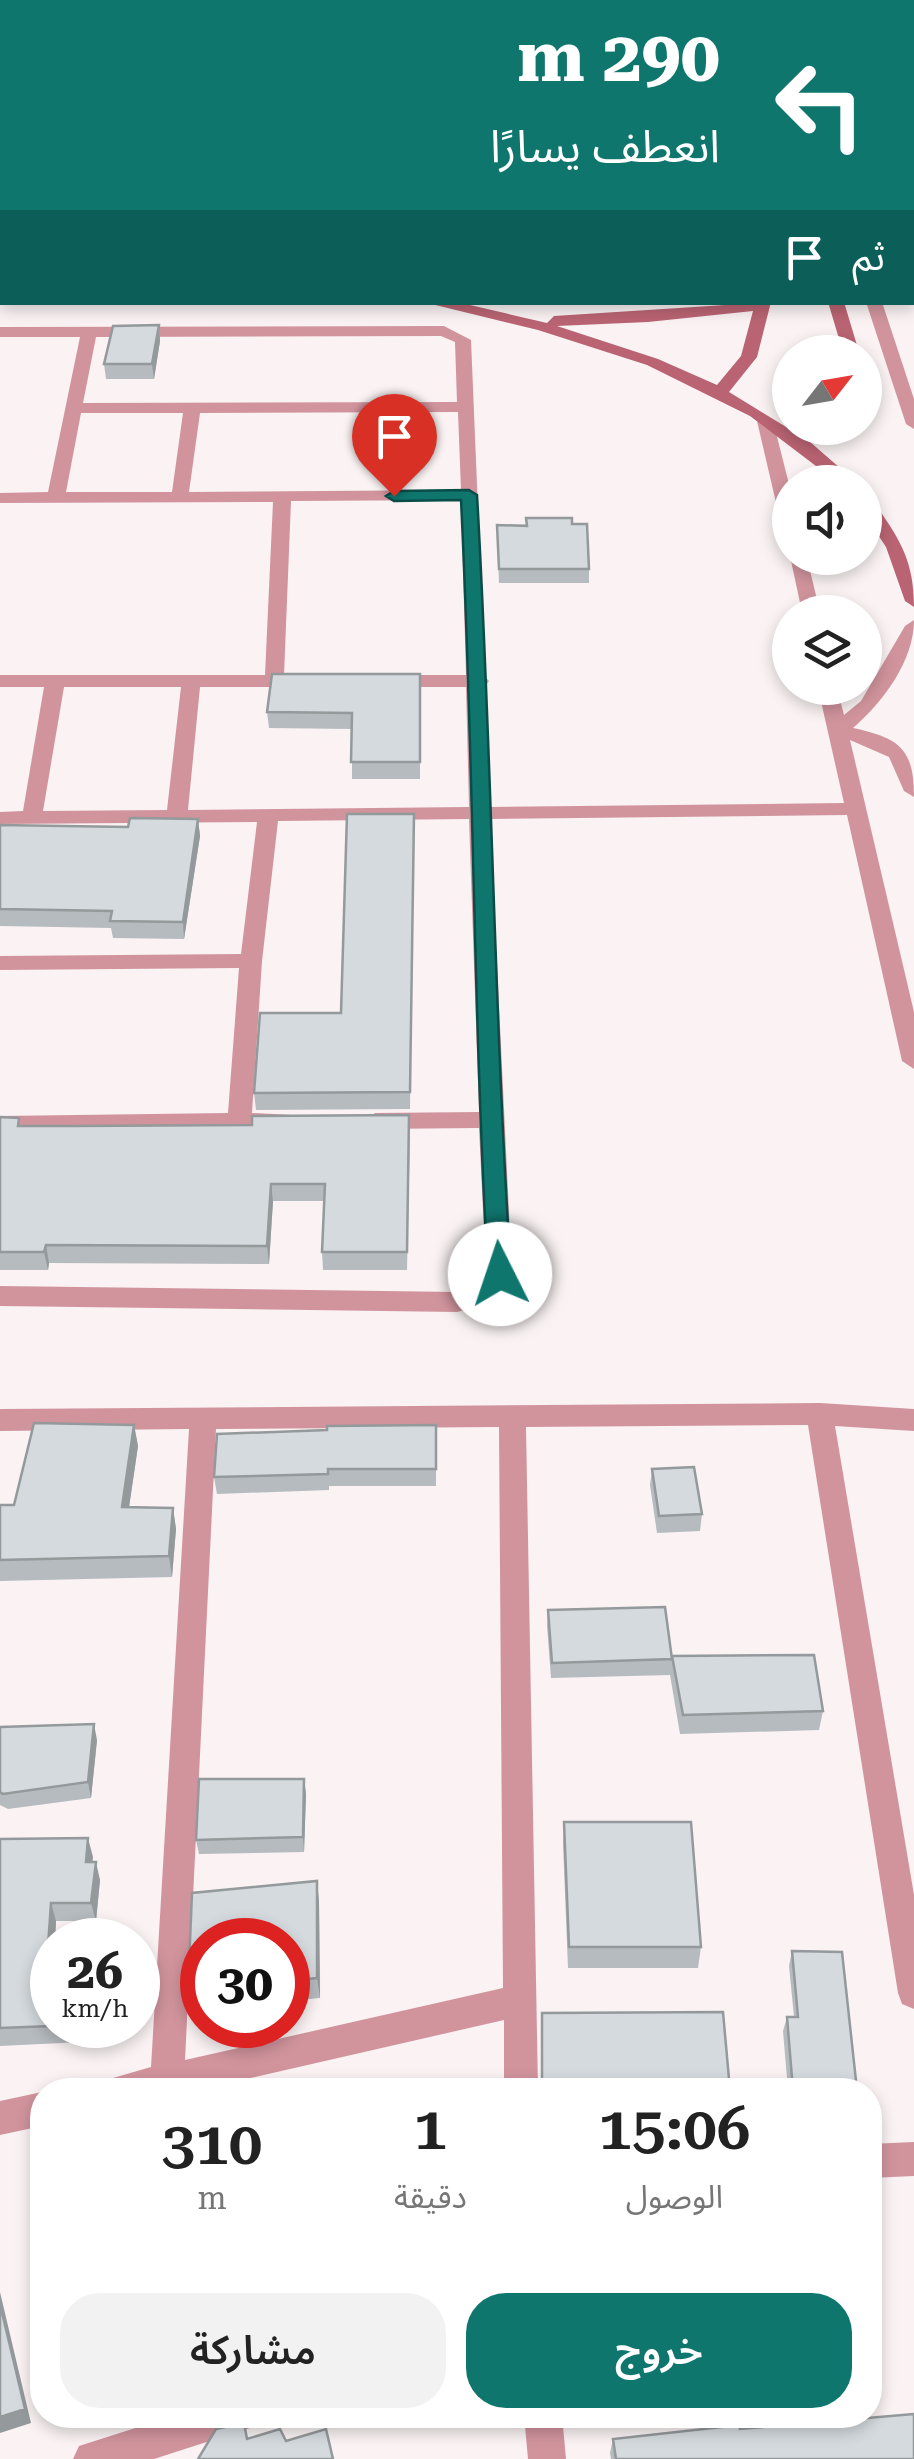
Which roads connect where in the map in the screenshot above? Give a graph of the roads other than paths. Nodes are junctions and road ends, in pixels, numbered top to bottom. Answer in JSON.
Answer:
{"nodes":[{"id":1,"x":445,"y":305,"type":"edge"},
{"id":2,"x":754,"y":305,"type":"edge"},
{"id":3,"x":763,"y":305,"type":"edge"},
{"id":4,"x":837,"y":305,"type":"edge"},
{"id":5,"x":875,"y":305,"type":"edge"},
{"id":6,"x":528,"y":321,"type":"junction"},
{"id":7,"x":89,"y":331,"type":"junction"},
{"id":8,"x":0,"y":332,"type":"edge"},
{"id":9,"x":846,"y":335,"type":"edge"},
{"id":10,"x":719,"y":394,"type":"junction"},
{"id":11,"x":466,"y":407,"type":"junction"},
{"id":12,"x":74,"y":408,"type":"junction"},
{"id":13,"x":192,"y":408,"type":"junction"},
{"id":14,"x":765,"y":421,"type":"junction"},
{"id":15,"x":914,"y":424,"type":"edge"},
{"id":16,"x":772,"y":426,"type":"edge"},
{"id":17,"x":799,"y":445,"type":"edge"},
{"id":18,"x":776,"y":465,"type":"edge"},
{"id":19,"x":825,"y":465,"type":"edge"},
{"id":20,"x":469,"y":495,"type":"junction"},
{"id":21,"x":282,"y":496,"type":"junction"},
{"id":22,"x":180,"y":497,"type":"junction"},
{"id":23,"x":0,"y":498,"type":"edge"},
{"id":24,"x":56,"y":498,"type":"junction"},
{"id":25,"x":882,"y":527,"type":"edge"},
{"id":26,"x":914,"y":601,"type":"edge"},
{"id":27,"x":914,"y":626,"type":"edge"},
{"id":28,"x":0,"y":680,"type":"edge"},
{"id":29,"x":55,"y":680,"type":"junction"},
{"id":30,"x":190,"y":681,"type":"junction"},
{"id":31,"x":274,"y":681,"type":"junction"},
{"id":32,"x":330,"y":681,"type":"edge"},
{"id":33,"x":367,"y":681,"type":"edge"},
{"id":34,"x":479,"y":681,"type":"junction"},
{"id":35,"x":832,"y":705,"type":"edge"},
{"id":36,"x":838,"y":730,"type":"junction"},
{"id":37,"x":914,"y":791,"type":"edge"},
{"id":38,"x":854,"y":809,"type":"junction"},
{"id":39,"x":478,"y":813,"type":"junction"},
{"id":40,"x":268,"y":815,"type":"junction"},
{"id":41,"x":177,"y":816,"type":"junction"},
{"id":42,"x":32,"y":817,"type":"junction"},
{"id":43,"x":0,"y":818,"type":"edge"},
{"id":44,"x":251,"y":961,"type":"junction"},
{"id":45,"x":0,"y":963,"type":"edge"},
{"id":46,"x":914,"y":1061,"type":"edge"},
{"id":47,"x":490,"y":1120,"type":"junction"},
{"id":48,"x":316,"y":1121,"type":"edge"},
{"id":49,"x":355,"y":1121,"type":"edge"},
{"id":50,"x":239,"y":1122,"type":"junction"},
{"id":51,"x":0,"y":1124,"type":"edge"},
{"id":52,"x":0,"y":1296,"type":"edge"},
{"id":53,"x":820,"y":1414,"type":"junction"},
{"id":54,"x":512,"y":1418,"type":"junction"},
{"id":55,"x":0,"y":1420,"type":"edge"},
{"id":56,"x":203,"y":1420,"type":"junction"},
{"id":57,"x":914,"y":1420,"type":"edge"},
{"id":58,"x":914,"y":1993,"type":"edge"},
{"id":59,"x":518,"y":2002,"type":"junction"},
{"id":60,"x":167,"y":2078,"type":"edge"},
{"id":61,"x":176,"y":2078,"type":"edge"},
{"id":62,"x":521,"y":2078,"type":"edge"},
{"id":63,"x":30,"y":2112,"type":"edge"},
{"id":64,"x":0,"y":2118,"type":"edge"},
{"id":65,"x":914,"y":2158,"type":"edge"},
{"id":66,"x":882,"y":2161,"type":"edge"},
{"id":67,"x":195,"y":2428,"type":"edge"},
{"id":68,"x":544,"y":2428,"type":"edge"},
{"id":69,"x":92,"y":2459,"type":"edge"},
{"id":70,"x":548,"y":2459,"type":"edge"}],
"edges":[{"from":1,"to":6,"type":"main road"},
{"from":2,"to":6,"type":"main road"},
{"from":3,"to":10,"type":"main road"},
{"from":4,"to":9,"type":"main road"},
{"from":5,"to":15,"type":"street"},
{"from":6,"to":10,"type":"main road"},
{"from":7,"to":8,"type":"street"},
{"from":7,"to":11,"type":"street"},
{"from":7,"to":12,"type":"street"},
{"from":10,"to":14,"type":"main road"},
{"from":11,"to":13,"type":"street"},
{"from":11,"to":20,"type":"street"},
{"from":12,"to":13,"type":"street"},
{"from":12,"to":24,"type":"street"},
{"from":13,"to":22,"type":"street"},
{"from":14,"to":16,"type":"main road"},
{"from":14,"to":18,"type":"street"},
{"from":17,"to":19,"type":"main road"},
{"from":20,"to":21,"type":"street"},
{"from":20,"to":34,"type":"street"},
{"from":21,"to":22,"type":"street"},
{"from":21,"to":31,"type":"street"},
{"from":22,"to":24,"type":"street"},
{"from":23,"to":24,"type":"street"},
{"from":25,"to":26,"type":"main road"},
{"from":27,"to":36,"type":"street"},
{"from":28,"to":29,"type":"street"},
{"from":29,"to":30,"type":"street"},
{"from":29,"to":42,"type":"street"},
{"from":30,"to":31,"type":"street"},
{"from":30,"to":41,"type":"street"},
{"from":31,"to":32,"type":"street"},
{"from":33,"to":34,"type":"street"},
{"from":34,"to":39,"type":"street"},
{"from":35,"to":36,"type":"street"},
{"from":36,"to":37,"type":"street"},
{"from":36,"to":38,"type":"street"},
{"from":38,"to":39,"type":"street"},
{"from":38,"to":46,"type":"street"},
{"from":39,"to":40,"type":"street"},
{"from":39,"to":47,"type":"street"},
{"from":40,"to":41,"type":"street"},
{"from":40,"to":44,"type":"street"},
{"from":41,"to":42,"type":"street"},
{"from":42,"to":43,"type":"street"},
{"from":44,"to":45,"type":"street"},
{"from":44,"to":50,"type":"street"},
{"from":47,"to":49,"type":"street"},
{"from":47,"to":52,"type":"street"},
{"from":48,"to":50,"type":"street"},
{"from":50,"to":51,"type":"street"},
{"from":53,"to":54,"type":"street"},
{"from":53,"to":57,"type":"street"},
{"from":53,"to":58,"type":"street"},
{"from":54,"to":56,"type":"street"},
{"from":54,"to":59,"type":"street"},
{"from":55,"to":56,"type":"street"},
{"from":56,"to":60,"type":"street"},
{"from":59,"to":61,"type":"street"},
{"from":59,"to":62,"type":"street"},
{"from":63,"to":64,"type":"street"},
{"from":65,"to":66,"type":"street"},
{"from":67,"to":69,"type":"street"},
{"from":68,"to":70,"type":"street"}]}
